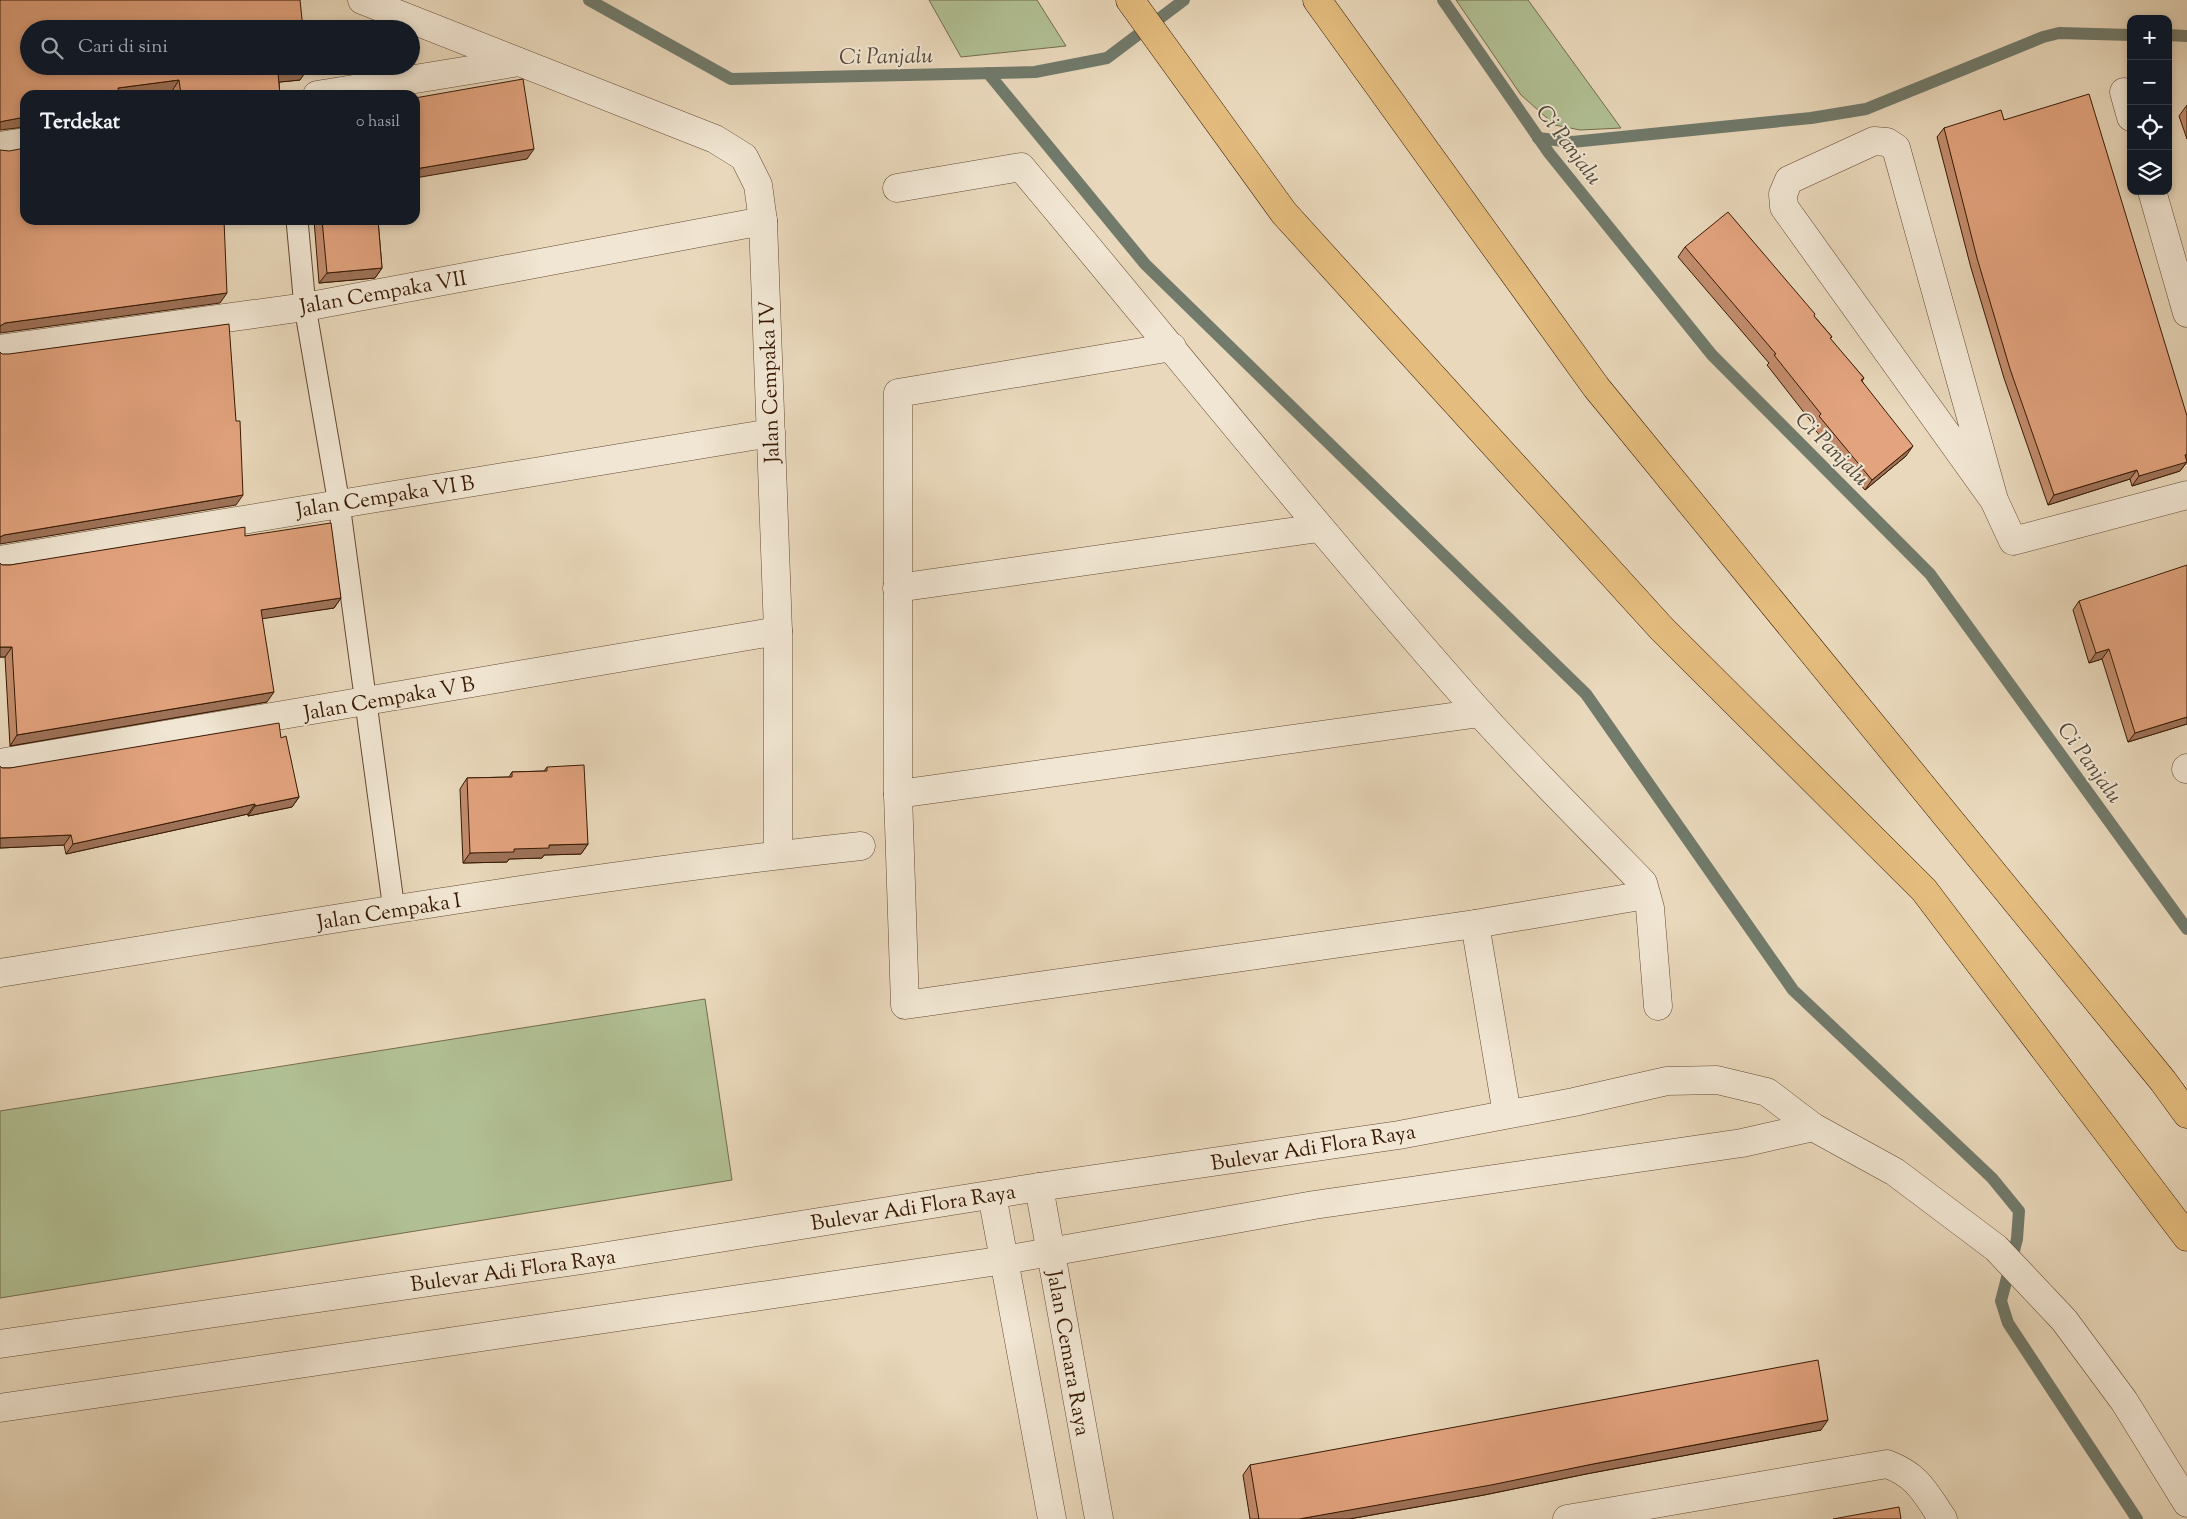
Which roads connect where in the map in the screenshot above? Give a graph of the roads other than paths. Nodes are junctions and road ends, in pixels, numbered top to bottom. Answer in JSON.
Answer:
{"nodes":[{"id":1,"x":362,"y":0,"type":"edge"},
{"id":2,"x":1130,"y":0,"type":"edge"},
{"id":3,"x":1317,"y":0,"type":"edge"},
{"id":4,"x":412,"y":20,"type":"edge"},
{"id":5,"x":420,"y":23,"type":"edge"},
{"id":6,"x":518,"y":62,"type":"junction"},
{"id":7,"x":348,"y":90,"type":"edge"},
{"id":8,"x":20,"y":143,"type":"edge"},
{"id":9,"x":0,"y":146,"type":"edge"},
{"id":10,"x":897,"y":188,"type":"dead end"},
{"id":11,"x":2153,"y":195,"type":"edge"},
{"id":12,"x":763,"y":221,"type":"junction"},
{"id":13,"x":297,"y":225,"type":"edge"},
{"id":14,"x":305,"y":308,"type":"junction"},
{"id":15,"x":2187,"y":313,"type":"edge"},
{"id":16,"x":1172,"y":347,"type":"junction"},
{"id":17,"x":0,"y":349,"type":"edge"},
{"id":18,"x":771,"y":433,"type":"junction"},
{"id":19,"x":2187,"y":495,"type":"edge"},
{"id":20,"x":1994,"y":500,"type":"junction"},
{"id":21,"x":339,"y":504,"type":"junction"},
{"id":22,"x":1319,"y":528,"type":"junction"},
{"id":23,"x":0,"y":560,"type":"edge"},
{"id":24,"x":897,"y":588,"type":"junction"},
{"id":25,"x":778,"y":632,"type":"junction"},
{"id":26,"x":366,"y":702,"type":"junction"},
{"id":27,"x":1480,"y":713,"type":"junction"},
{"id":28,"x":0,"y":763,"type":"edge"},
{"id":29,"x":898,"y":794,"type":"junction"},
{"id":30,"x":861,"y":846,"type":"dead end"},
{"id":31,"x":778,"y":855,"type":"junction"},
{"id":32,"x":1646,"y":895,"type":"junction"},
{"id":33,"x":394,"y":910,"type":"junction"},
{"id":34,"x":1475,"y":924,"type":"junction"},
{"id":35,"x":0,"y":973,"type":"edge"},
{"id":36,"x":1658,"y":1006,"type":"dead end"},
{"id":37,"x":1507,"y":1114,"type":"junction"},
{"id":38,"x":2187,"y":1114,"type":"edge"},
{"id":39,"x":1812,"y":1127,"type":"junction"},
{"id":40,"x":1039,"y":1187,"type":"junction"},
{"id":41,"x":992,"y":1195,"type":"junction"},
{"id":42,"x":2187,"y":1237,"type":"edge"},
{"id":43,"x":1050,"y":1250,"type":"junction"},
{"id":44,"x":1006,"y":1260,"type":"junction"},
{"id":45,"x":0,"y":1344,"type":"edge"},
{"id":46,"x":0,"y":1408,"type":"edge"},
{"id":47,"x":2187,"y":1503,"type":"edge"},
{"id":48,"x":1052,"y":1519,"type":"edge"},
{"id":49,"x":1099,"y":1519,"type":"edge"},
{"id":50,"x":1567,"y":1519,"type":"edge"},
{"id":51,"x":1943,"y":1519,"type":"edge"}],
"edges":[{"from":1,"to":4,"type":"street","name":"Jalan Cempaka IV"},
{"from":2,"to":42,"type":"highway"},
{"from":3,"to":38,"type":"highway"},
{"from":5,"to":6,"type":"street","name":"Jalan Cempaka IV"},
{"from":6,"to":7,"type":"street"},
{"from":6,"to":12,"type":"street","name":"Jalan Cempaka IV"},
{"from":8,"to":9,"type":"street"},
{"from":10,"to":16,"type":"street"},
{"from":11,"to":15,"type":"street"},
{"from":12,"to":14,"type":"street","name":"Jalan Cempaka VII"},
{"from":12,"to":18,"type":"street","name":"Jalan Cempaka IV"},
{"from":13,"to":14,"type":"lane"},
{"from":14,"to":17,"type":"street","name":"Jalan Cempaka VII"},
{"from":14,"to":21,"type":"lane"},
{"from":16,"to":22,"type":"street"},
{"from":16,"to":24,"type":"street"},
{"from":18,"to":21,"type":"street","name":"Jalan Cempaka VI B"},
{"from":18,"to":25,"type":"street","name":"Jalan Cempaka IV"},
{"from":19,"to":20,"type":"street"},
{"from":20,"to":20,"type":"street"},
{"from":21,"to":23,"type":"street","name":"Jalan Cempaka VI B"},
{"from":21,"to":26,"type":"lane"},
{"from":22,"to":24,"type":"street"},
{"from":22,"to":27,"type":"street"},
{"from":24,"to":29,"type":"street"},
{"from":25,"to":26,"type":"street","name":"Jalan Cempaka V B"},
{"from":25,"to":31,"type":"street","name":"Jalan Cempaka IV"},
{"from":26,"to":28,"type":"street","name":"Jalan Cempaka V B"},
{"from":26,"to":33,"type":"lane"},
{"from":27,"to":29,"type":"street"},
{"from":27,"to":32,"type":"street"},
{"from":29,"to":34,"type":"street"},
{"from":30,"to":31,"type":"street","name":"Jalan Cempaka I"},
{"from":31,"to":33,"type":"street","name":"Jalan Cempaka I"},
{"from":32,"to":34,"type":"street"},
{"from":32,"to":36,"type":"street"},
{"from":33,"to":35,"type":"street","name":"Jalan Cempaka I"},
{"from":34,"to":37,"type":"street"},
{"from":37,"to":39,"type":"street","name":"Bulevar Adi Flora Raya"},
{"from":37,"to":40,"type":"street","name":"Bulevar Adi Flora Raya"},
{"from":39,"to":43,"type":"street"},
{"from":39,"to":47,"type":"street","name":"Bulevar Adi Flora Raya"},
{"from":40,"to":41,"type":"street","name":"Bulevar Adi Flora Raya"},
{"from":40,"to":43,"type":"street","name":"Jalan Cemara Raya"},
{"from":41,"to":44,"type":"street"},
{"from":41,"to":45,"type":"street","name":"Bulevar Adi Flora Raya"},
{"from":43,"to":44,"type":"street"},
{"from":43,"to":49,"type":"street","name":"Jalan Cemara Raya"},
{"from":44,"to":46,"type":"street"},
{"from":44,"to":48,"type":"street"},
{"from":50,"to":51,"type":"street"}]}
